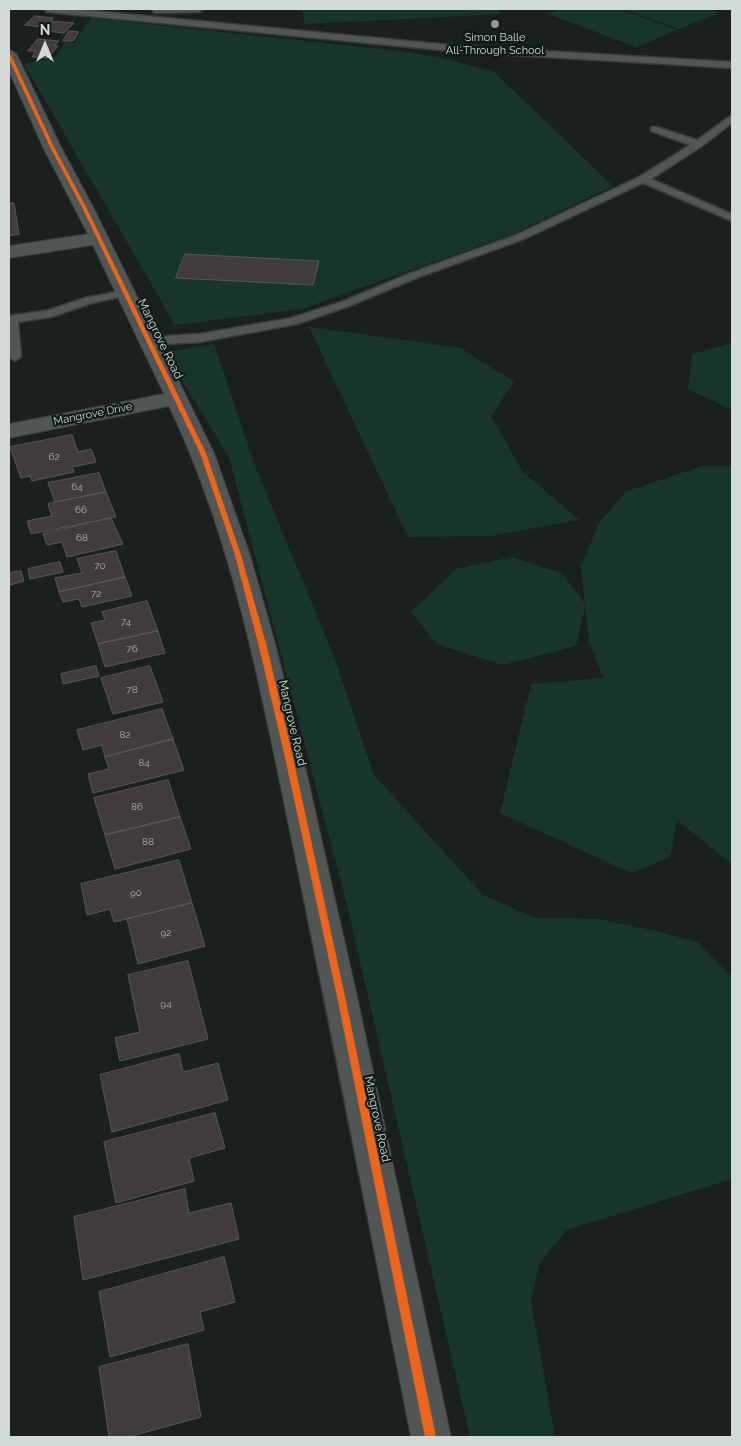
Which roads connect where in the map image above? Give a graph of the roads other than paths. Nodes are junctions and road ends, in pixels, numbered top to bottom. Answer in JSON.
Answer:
{"nodes":[{"id":1,"x":47,"y":9,"type":"edge"},
{"id":2,"x":199,"y":9,"type":"edge"},
{"id":3,"x":71,"y":10,"type":"edge"},
{"id":4,"x":101,"y":12,"type":"junction"},
{"id":5,"x":9,"y":54,"type":"edge"},
{"id":6,"x":732,"y":65,"type":"edge"},
{"id":7,"x":18,"y":94,"type":"edge"},
{"id":8,"x":732,"y":118,"type":"edge"},
{"id":9,"x":654,"y":129,"type":"dead end"},
{"id":10,"x":727,"y":129,"type":"edge"},
{"id":11,"x":698,"y":144,"type":"junction"},
{"id":12,"x":644,"y":179,"type":"junction"},
{"id":13,"x":732,"y":218,"type":"edge"},
{"id":14,"x":99,"y":238,"type":"junction"},
{"id":15,"x":9,"y":252,"type":"edge"},
{"id":16,"x":125,"y":293,"type":"junction"},
{"id":17,"x":147,"y":341,"type":"junction"},
{"id":18,"x":15,"y":357,"type":"dead end"},
{"id":19,"x":176,"y":398,"type":"junction"},
{"id":20,"x":9,"y":431,"type":"edge"},
{"id":21,"x":431,"y":1437,"type":"edge"}],
"edges":[{"from":1,"to":3,"type":"lane"},
{"from":2,"to":4,"type":"lane"},
{"from":3,"to":4,"type":"lane"},
{"from":4,"to":6,"type":"lane"},
{"from":5,"to":7,"type":"street","name":"Mangrove Road"},
{"from":7,"to":14,"type":"street","name":"Mangrove Road"},
{"from":8,"to":10,"type":"lane"},
{"from":9,"to":11,"type":"lane"},
{"from":10,"to":11,"type":"lane"},
{"from":11,"to":12,"type":"lane"},
{"from":12,"to":13,"type":"lane"},
{"from":12,"to":17,"type":"lane"},
{"from":14,"to":15,"type":"street"},
{"from":14,"to":16,"type":"street","name":"Mangrove Road"},
{"from":16,"to":17,"type":"street","name":"Mangrove Road"},
{"from":16,"to":18,"type":"lane"},
{"from":17,"to":19,"type":"street","name":"Mangrove Road"},
{"from":19,"to":20,"type":"street","name":"Mangrove Drive"},
{"from":19,"to":21,"type":"street","name":"Mangrove Road"}]}
